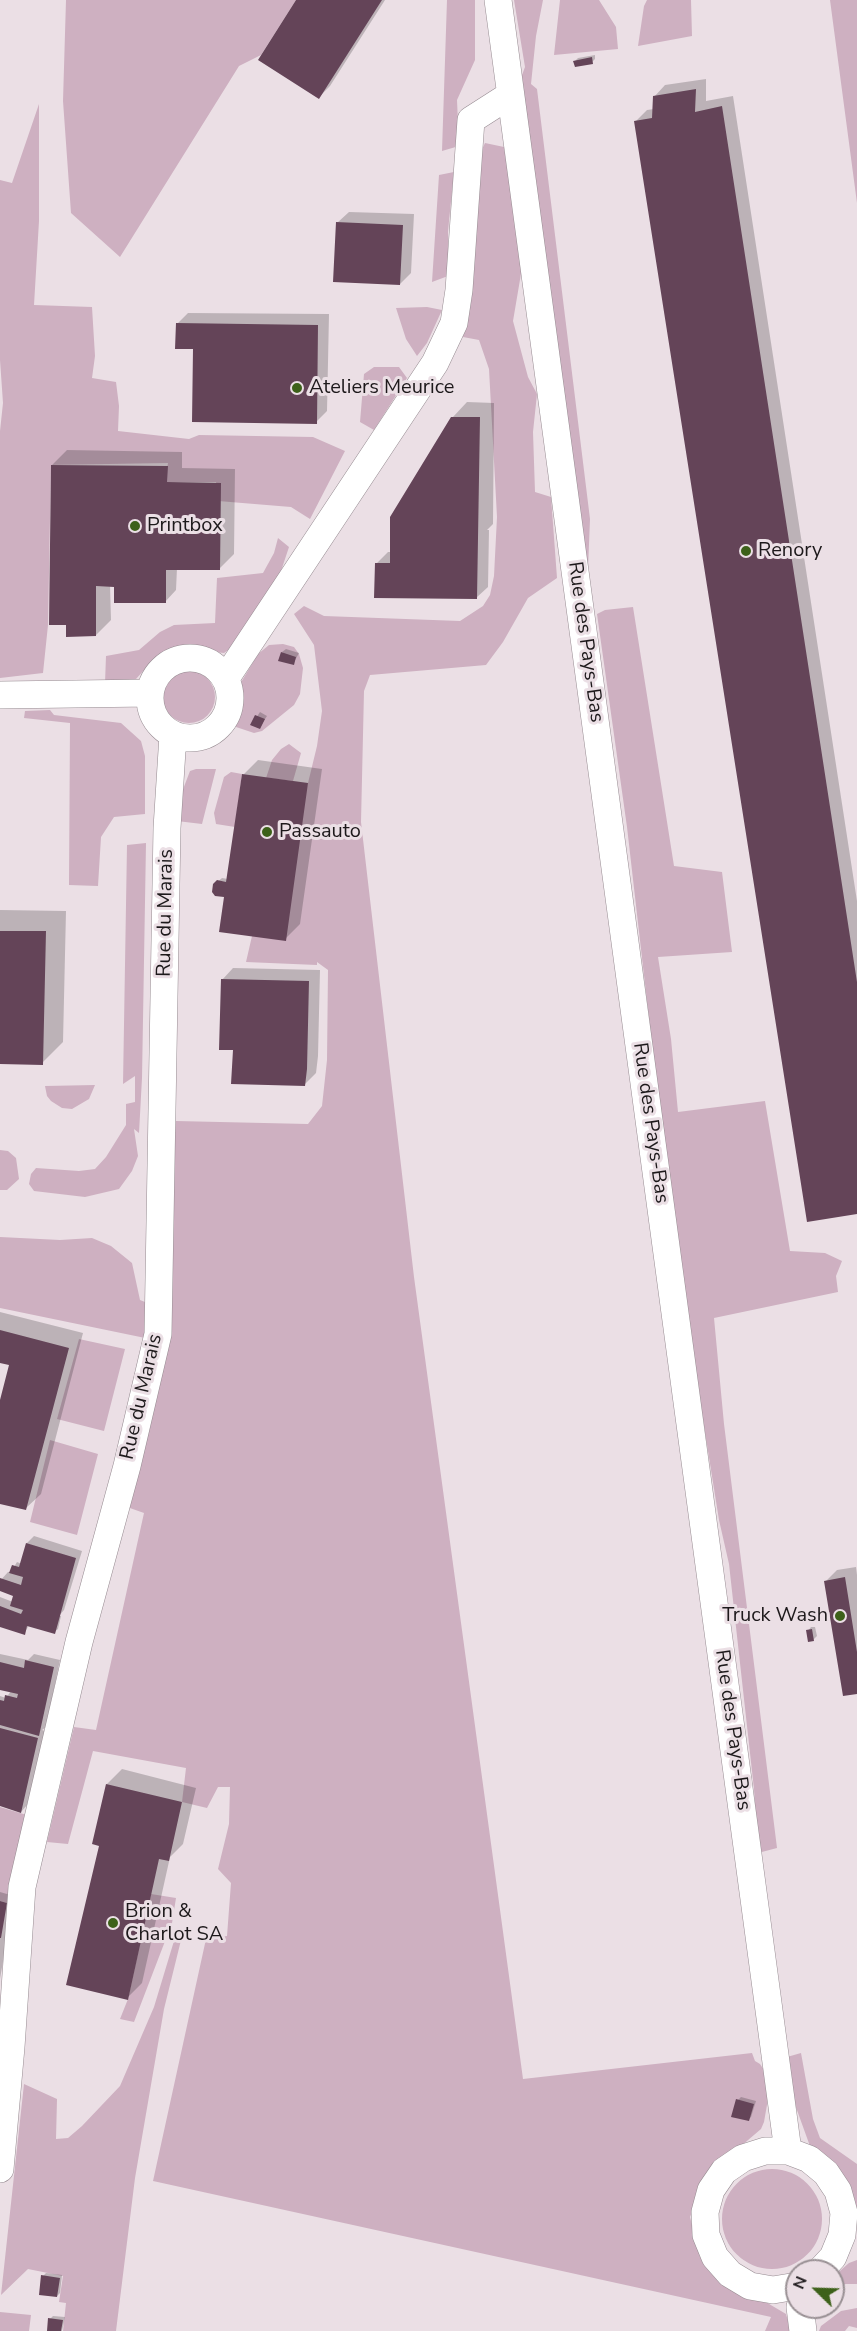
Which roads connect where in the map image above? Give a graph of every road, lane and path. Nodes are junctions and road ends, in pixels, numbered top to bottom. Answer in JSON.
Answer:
{"nodes":[{"id":1,"x":498,"y":0,"type":"edge"},
{"id":2,"x":510,"y":95,"type":"junction"},
{"id":3,"x":226,"y":678,"type":"junction"},
{"id":4,"x":150,"y":693,"type":"junction"},
{"id":5,"x":0,"y":695,"type":"edge"},
{"id":6,"x":173,"y":735,"type":"junction"},
{"id":7,"x":6,"y":2043,"type":"edge"},
{"id":8,"x":788,"y":2151,"type":"junction"},
{"id":9,"x":0,"y":2169,"type":"edge"},
{"id":10,"x":831,"y":2259,"type":"edge"},
{"id":11,"x":785,"y":2292,"type":"edge"}],
"edges":[{"from":1,"to":2,"type":"street","name":"Rue des Pays-Bas"},
{"from":2,"to":3,"type":"street"},
{"from":2,"to":8,"type":"street","name":"Rue des Pays-Bas"},
{"from":3,"to":4,"type":"street"},
{"from":3,"to":6,"type":"street"},
{"from":4,"to":5,"type":"street"},
{"from":4,"to":6,"type":"street"},
{"from":6,"to":7,"type":"street","name":"Rue du Marais"},
{"from":7,"to":9,"type":"street","name":"Rue du Marais"},
{"from":8,"to":10,"type":"street"},
{"from":8,"to":11,"type":"street"}]}
